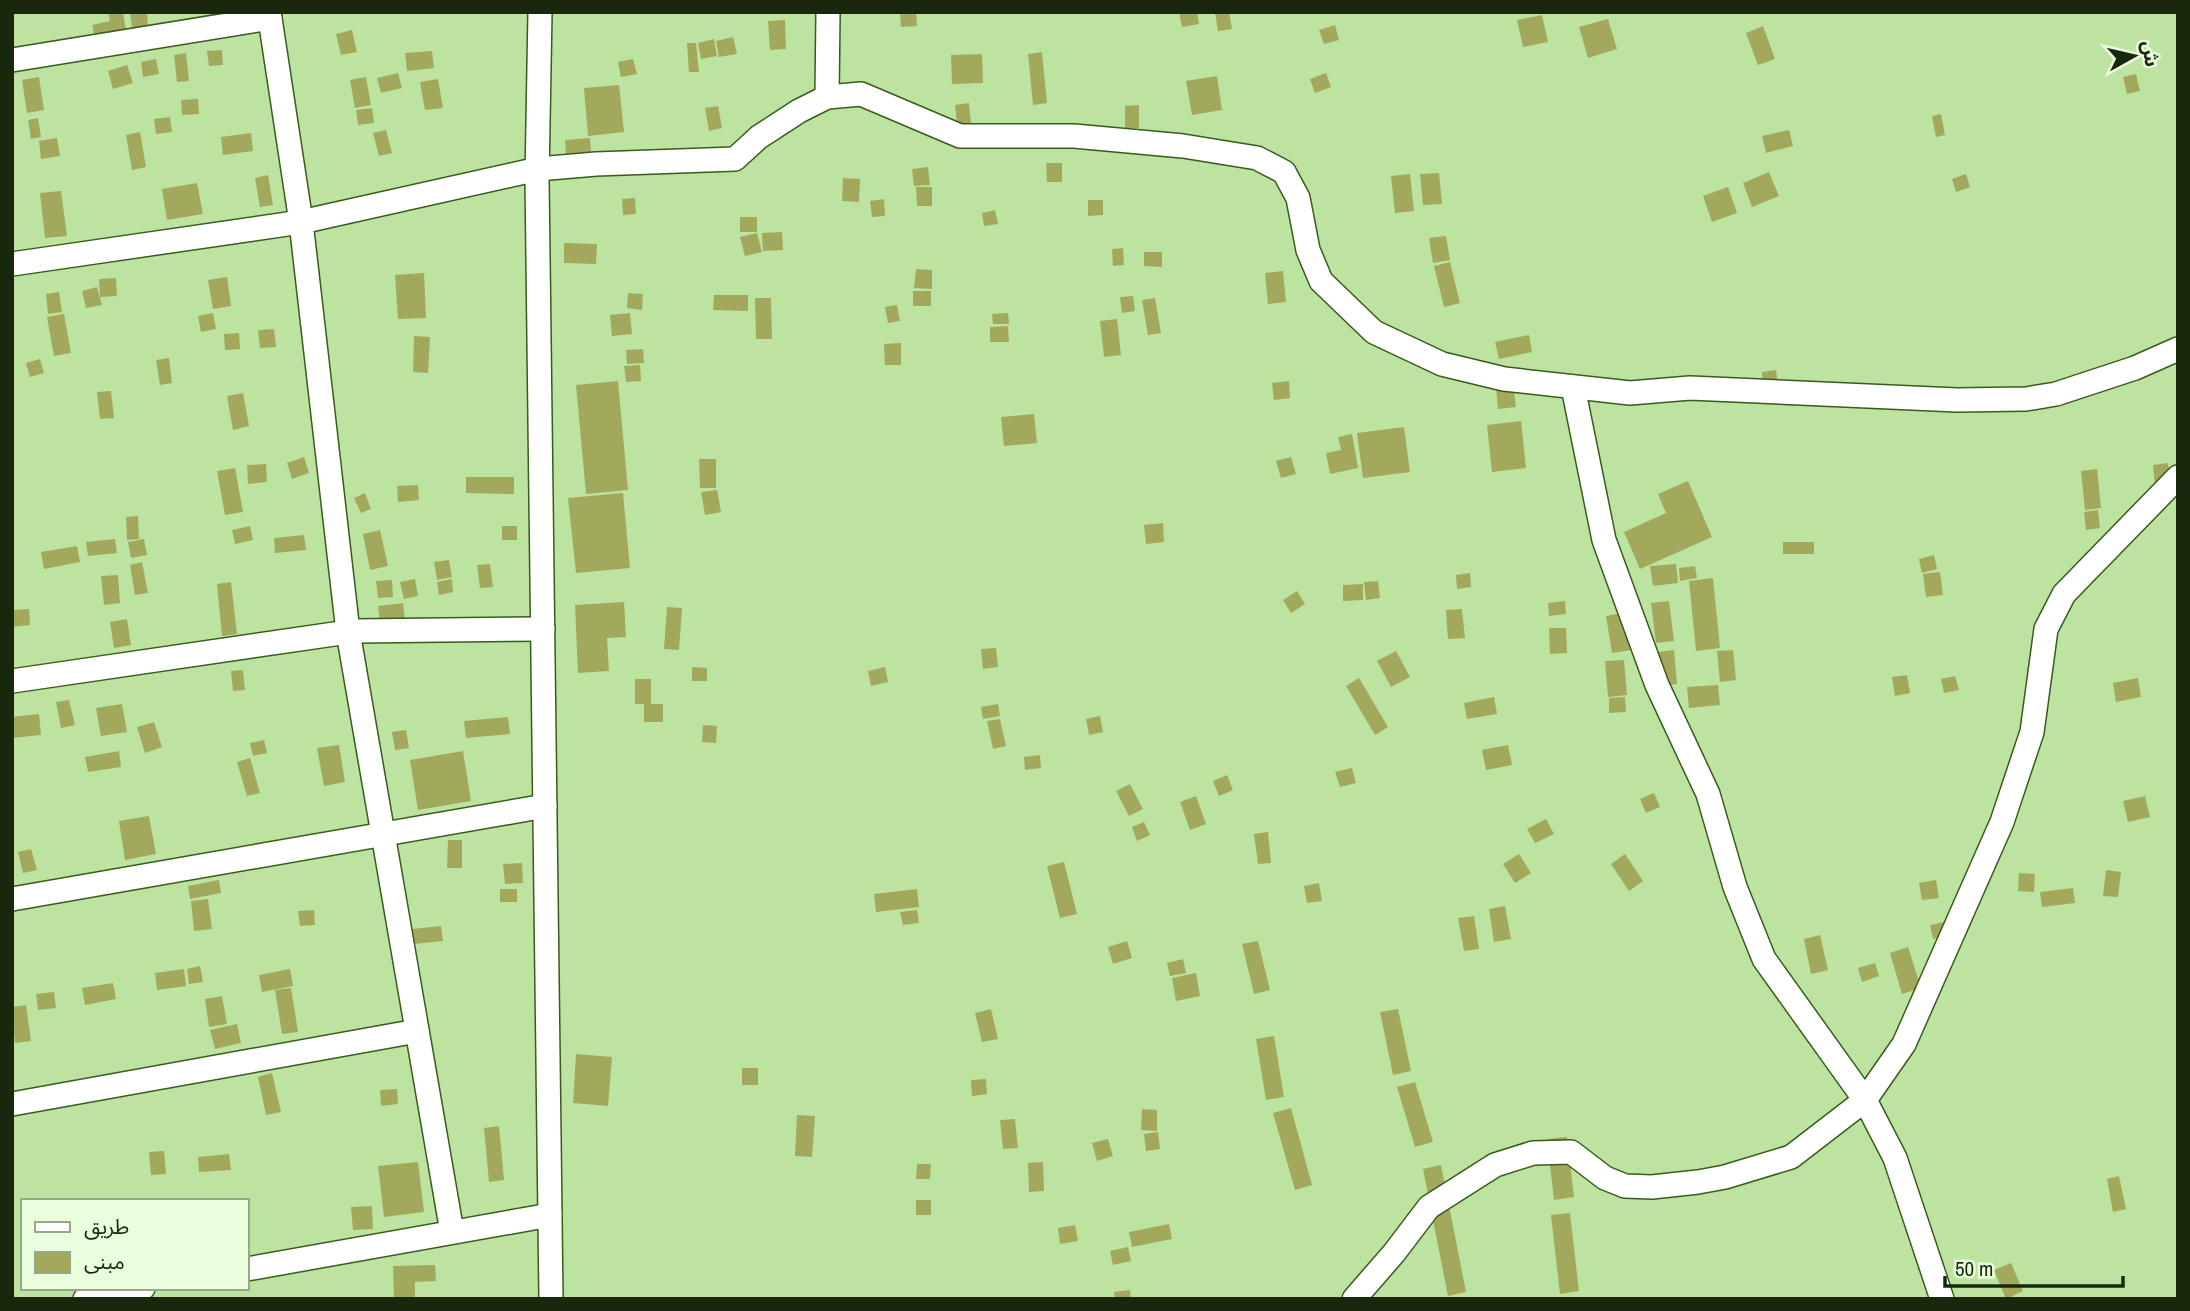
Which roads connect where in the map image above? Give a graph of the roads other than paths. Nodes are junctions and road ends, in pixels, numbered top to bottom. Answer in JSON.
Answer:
{"nodes":[{"id":1,"x":540,"y":12,"type":"edge"},
{"id":2,"x":828,"y":12,"type":"edge"},
{"id":3,"x":270,"y":15,"type":"edge"},
{"id":4,"x":12,"y":60,"type":"edge"},
{"id":5,"x":827,"y":97,"type":"junction"},
{"id":6,"x":538,"y":169,"type":"junction"},
{"id":7,"x":301,"y":222,"type":"junction"},
{"id":8,"x":12,"y":264,"type":"edge"},
{"id":9,"x":2178,"y":349,"type":"edge"},
{"id":10,"x":1573,"y":387,"type":"junction"},
{"id":11,"x":2178,"y":477,"type":"edge"},
{"id":12,"x":543,"y":629,"type":"junction"},
{"id":13,"x":348,"y":632,"type":"junction"},
{"id":14,"x":12,"y":681,"type":"edge"},
{"id":15,"x":545,"y":806,"type":"junction"},
{"id":16,"x":383,"y":835,"type":"junction"},
{"id":17,"x":12,"y":900,"type":"edge"},
{"id":18,"x":417,"y":1031,"type":"junction"},
{"id":19,"x":1865,"y":1100,"type":"junction"},
{"id":20,"x":12,"y":1104,"type":"edge"},
{"id":21,"x":550,"y":1215,"type":"junction"},
{"id":22,"x":452,"y":1233,"type":"junction"},
{"id":23,"x":248,"y":1269,"type":"edge"},
{"id":24,"x":132,"y":1290,"type":"edge"},
{"id":25,"x":85,"y":1299,"type":"edge"},
{"id":26,"x":551,"y":1299,"type":"edge"},
{"id":27,"x":1354,"y":1299,"type":"edge"},
{"id":28,"x":1942,"y":1299,"type":"edge"}],
"edges":[{"from":1,"to":6,"type":"street"},
{"from":2,"to":5,"type":"street"},
{"from":3,"to":4,"type":"street"},
{"from":3,"to":7,"type":"street"},
{"from":5,"to":6,"type":"street"},
{"from":5,"to":10,"type":"street"},
{"from":6,"to":7,"type":"street"},
{"from":6,"to":12,"type":"street"},
{"from":7,"to":8,"type":"street"},
{"from":7,"to":13,"type":"street"},
{"from":9,"to":10,"type":"street"},
{"from":10,"to":19,"type":"street"},
{"from":11,"to":19,"type":"street"},
{"from":12,"to":13,"type":"street"},
{"from":12,"to":15,"type":"street"},
{"from":13,"to":14,"type":"street"},
{"from":13,"to":16,"type":"street"},
{"from":15,"to":16,"type":"street"},
{"from":15,"to":21,"type":"street"},
{"from":16,"to":17,"type":"street"},
{"from":16,"to":18,"type":"street"},
{"from":18,"to":20,"type":"street"},
{"from":18,"to":22,"type":"street"},
{"from":19,"to":27,"type":"street"},
{"from":19,"to":28,"type":"street"},
{"from":21,"to":22,"type":"street"},
{"from":21,"to":26,"type":"street"},
{"from":22,"to":23,"type":"street"},
{"from":24,"to":25,"type":"street"}]}
